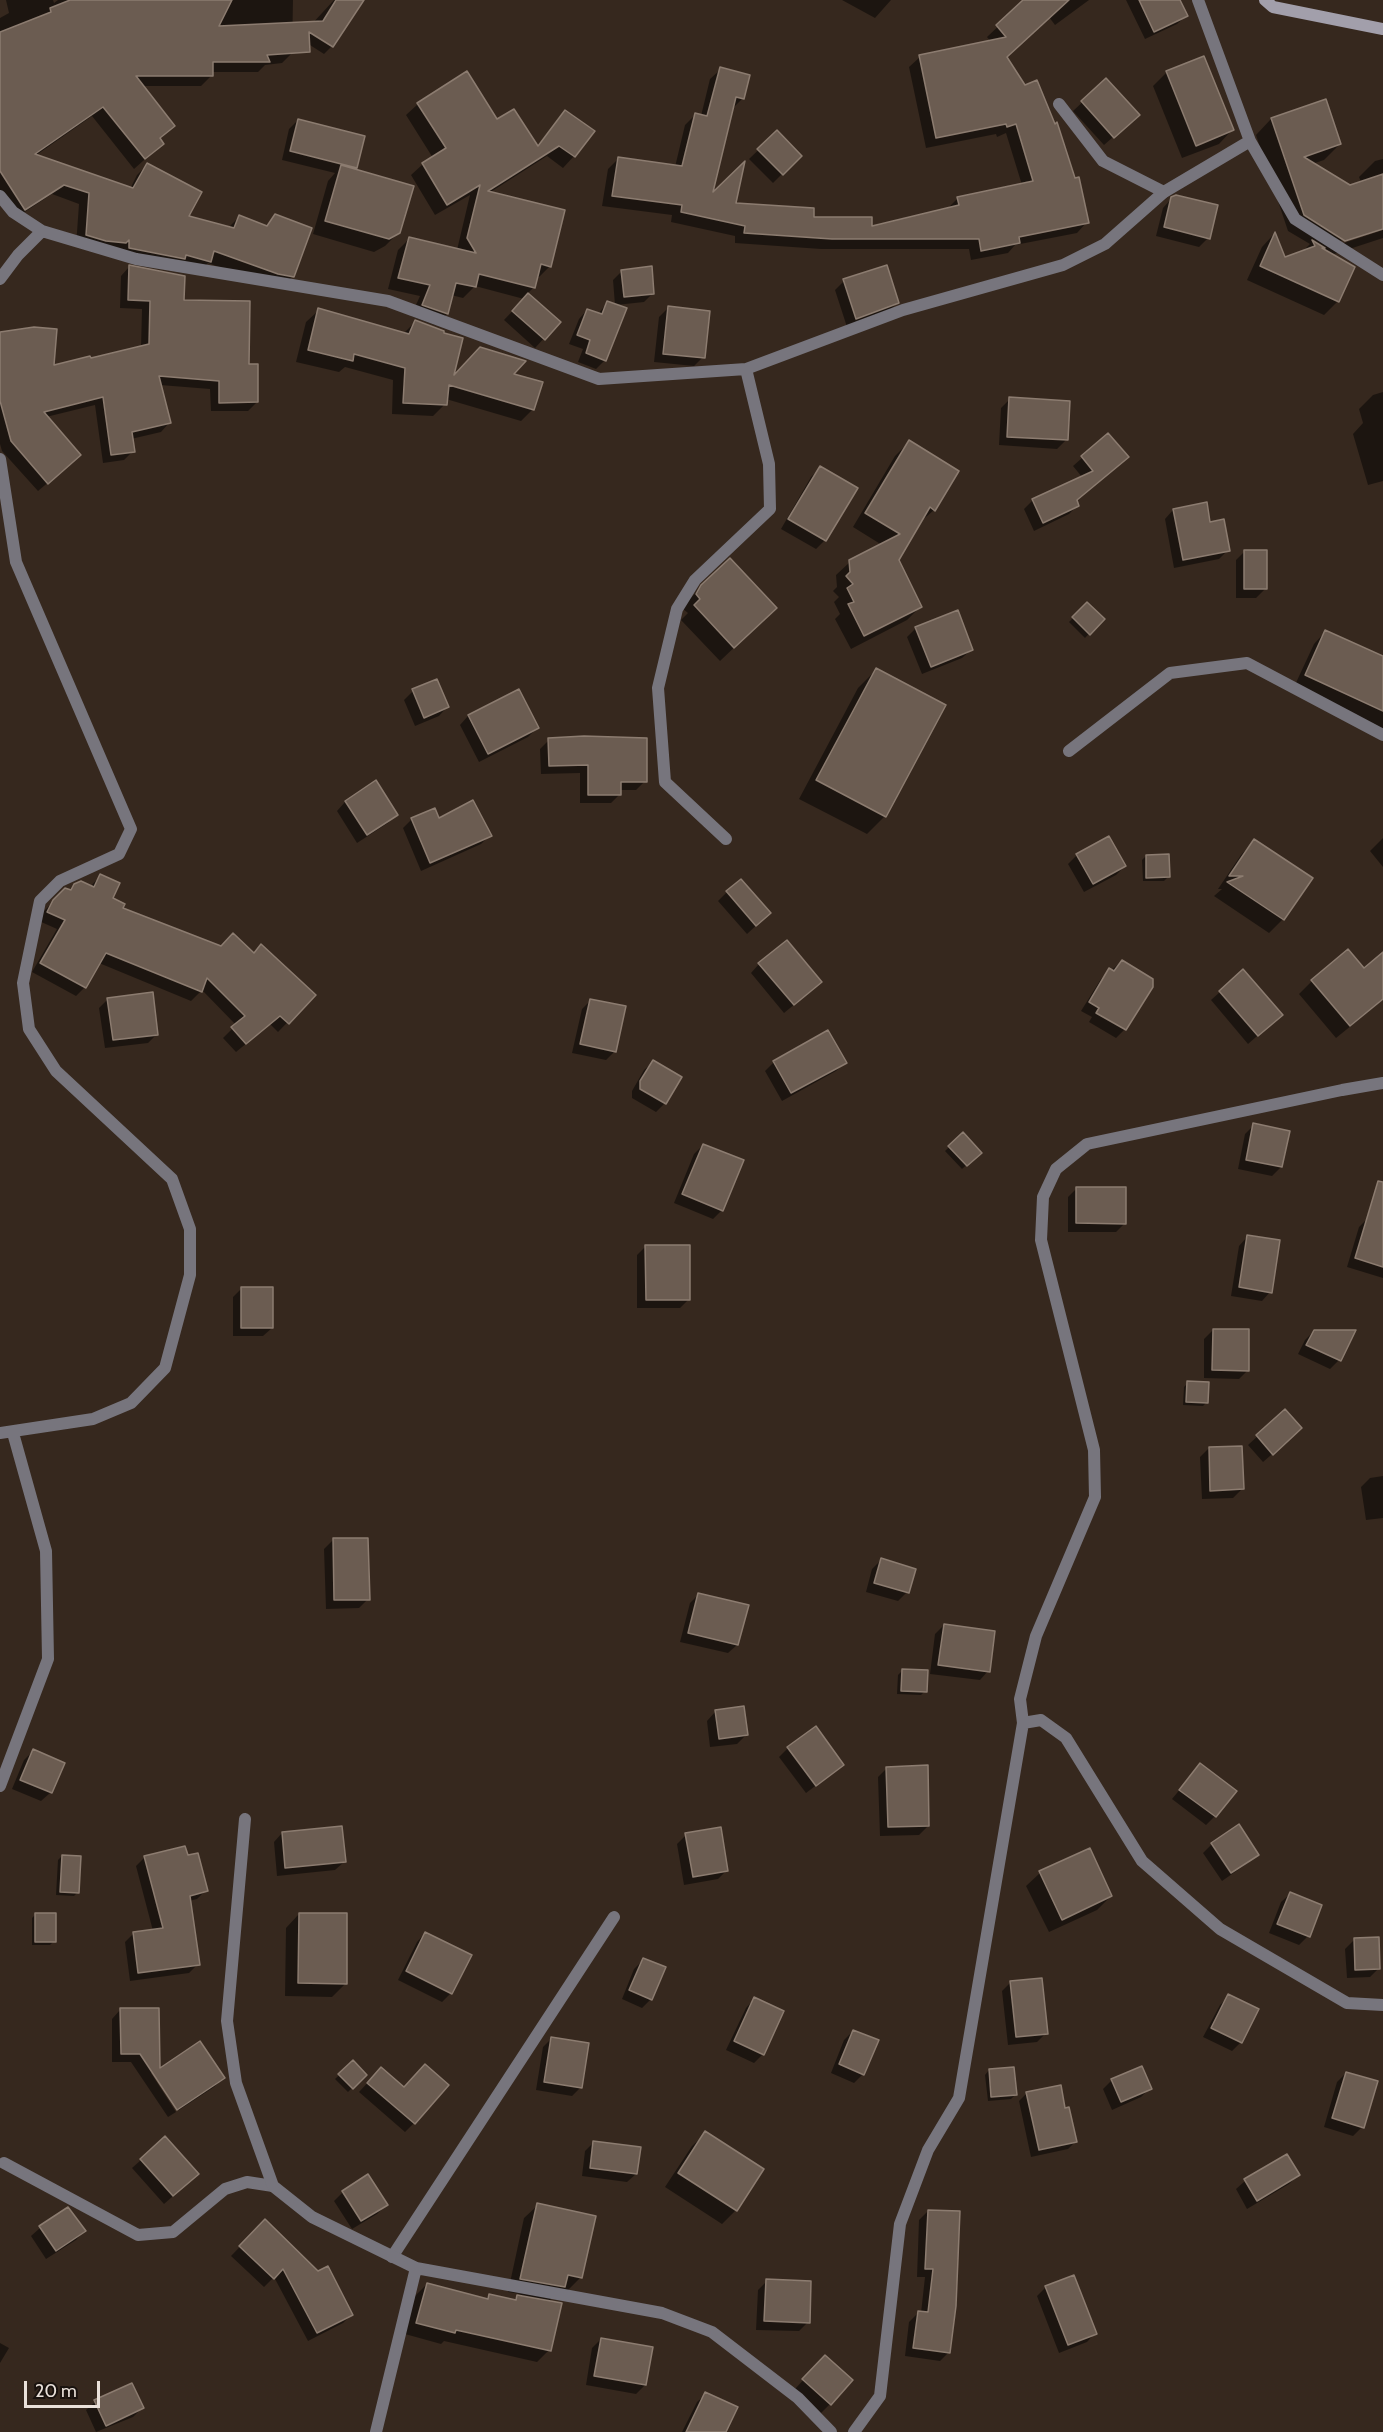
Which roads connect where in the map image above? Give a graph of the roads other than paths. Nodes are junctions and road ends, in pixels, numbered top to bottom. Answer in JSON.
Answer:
{"nodes":[{"id":1,"x":1198,"y":0,"type":"edge"},
{"id":2,"x":1265,"y":0,"type":"edge"},
{"id":3,"x":1383,"y":29,"type":"edge"},
{"id":4,"x":1059,"y":104,"type":"dead end"},
{"id":5,"x":1250,"y":141,"type":"junction"},
{"id":6,"x":1164,"y":192,"type":"junction"},
{"id":7,"x":0,"y":196,"type":"edge"},
{"id":8,"x":42,"y":231,"type":"junction"},
{"id":9,"x":1383,"y":276,"type":"edge"},
{"id":10,"x":0,"y":279,"type":"edge"},
{"id":11,"x":746,"y":369,"type":"junction"},
{"id":12,"x":0,"y":459,"type":"edge"},
{"id":13,"x":1383,"y":735,"type":"edge"},
{"id":14,"x":1069,"y":751,"type":"dead end"},
{"id":15,"x":726,"y":839,"type":"dead end"},
{"id":16,"x":1383,"y":1083,"type":"edge"},
{"id":17,"x":6,"y":1433,"type":"edge"},
{"id":18,"x":1023,"y":1723,"type":"junction"},
{"id":19,"x":0,"y":1786,"type":"edge"},
{"id":20,"x":245,"y":1819,"type":"dead end"},
{"id":21,"x":614,"y":1917,"type":"dead end"},
{"id":22,"x":1383,"y":2005,"type":"edge"},
{"id":23,"x":4,"y":2163,"type":"dead end"},
{"id":24,"x":273,"y":2186,"type":"junction"},
{"id":25,"x":392,"y":2256,"type":"junction"},
{"id":26,"x":416,"y":2268,"type":"junction"},
{"id":27,"x":376,"y":2432,"type":"edge"},
{"id":28,"x":831,"y":2432,"type":"edge"},
{"id":29,"x":854,"y":2432,"type":"edge"}],
"edges":[{"from":1,"to":5,"type":"street"},
{"from":2,"to":3,"type":"street"},
{"from":4,"to":6,"type":"street"},
{"from":5,"to":6,"type":"street"},
{"from":5,"to":9,"type":"street"},
{"from":6,"to":11,"type":"street"},
{"from":7,"to":8,"type":"street"},
{"from":8,"to":10,"type":"street"},
{"from":8,"to":11,"type":"street"},
{"from":11,"to":15,"type":"street"},
{"from":12,"to":17,"type":"street"},
{"from":13,"to":14,"type":"street"},
{"from":16,"to":18,"type":"street"},
{"from":17,"to":19,"type":"street"},
{"from":18,"to":22,"type":"street"},
{"from":18,"to":29,"type":"street"},
{"from":20,"to":24,"type":"street"},
{"from":21,"to":25,"type":"street"},
{"from":23,"to":24,"type":"street"},
{"from":24,"to":25,"type":"street"},
{"from":25,"to":26,"type":"street"},
{"from":26,"to":27,"type":"street"},
{"from":26,"to":28,"type":"street"}]}
